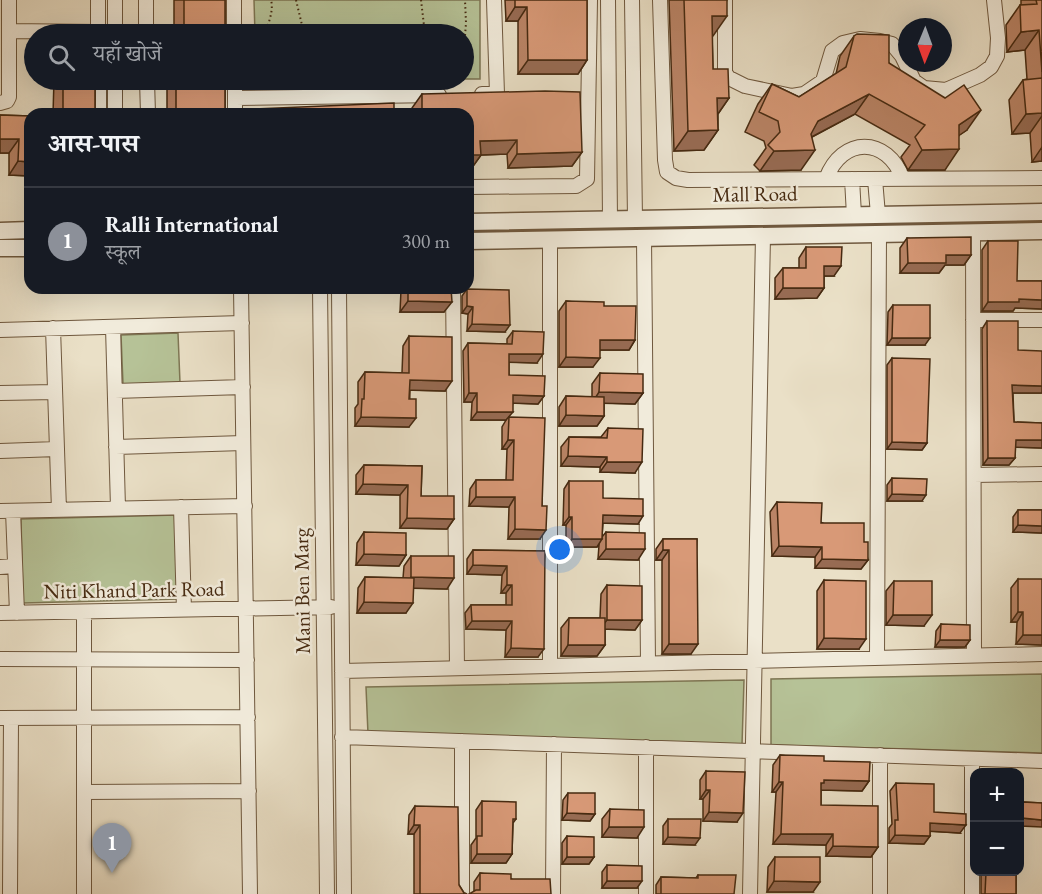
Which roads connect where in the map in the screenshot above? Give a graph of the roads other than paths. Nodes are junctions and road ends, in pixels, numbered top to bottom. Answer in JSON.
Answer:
{"nodes":[{"id":1,"x":9,"y":0,"type":"edge"},
{"id":2,"x":98,"y":0,"type":"edge"},
{"id":3,"x":115,"y":0,"type":"edge"},
{"id":4,"x":146,"y":0,"type":"edge"},
{"id":5,"x":234,"y":0,"type":"edge"},
{"id":6,"x":494,"y":0,"type":"edge"},
{"id":7,"x":590,"y":0,"type":"edge"},
{"id":8,"x":608,"y":0,"type":"edge"},
{"id":9,"x":632,"y":0,"type":"edge"},
{"id":10,"x":660,"y":0,"type":"edge"},
{"id":11,"x":725,"y":0,"type":"edge"},
{"id":12,"x":994,"y":0,"type":"edge"},
{"id":13,"x":98,"y":24,"type":"edge"},
{"id":14,"x":115,"y":24,"type":"edge"},
{"id":15,"x":146,"y":24,"type":"edge"},
{"id":16,"x":234,"y":24,"type":"edge"},
{"id":17,"x":9,"y":31,"type":"junction"},
{"id":18,"x":24,"y":31,"type":"edge"},
{"id":19,"x":99,"y":90,"type":"edge"},
{"id":20,"x":115,"y":90,"type":"edge"},
{"id":21,"x":147,"y":90,"type":"edge"},
{"id":22,"x":235,"y":90,"type":"edge"},
{"id":23,"x":473,"y":94,"type":"edge"},
{"id":24,"x":497,"y":94,"type":"junction"},
{"id":25,"x":514,"y":94,"type":"edge"},
{"id":26,"x":449,"y":95,"type":"edge"},
{"id":27,"x":235,"y":98,"type":"junction"},
{"id":28,"x":0,"y":103,"type":"edge"},
{"id":29,"x":99,"y":108,"type":"edge"},
{"id":30,"x":115,"y":108,"type":"edge"},
{"id":31,"x":148,"y":108,"type":"edge"},
{"id":32,"x":235,"y":108,"type":"edge"},
{"id":33,"x":1042,"y":178,"type":"edge"},
{"id":34,"x":826,"y":179,"type":"junction"},
{"id":35,"x":852,"y":179,"type":"junction"},
{"id":36,"x":875,"y":179,"type":"junction"},
{"id":37,"x":903,"y":179,"type":"junction"},
{"id":38,"x":474,"y":187,"type":"edge"},
{"id":39,"x":1042,"y":212,"type":"edge"},
{"id":40,"x":854,"y":215,"type":"junction"},
{"id":41,"x":878,"y":215,"type":"junction"},
{"id":42,"x":610,"y":219,"type":"junction"},
{"id":43,"x":635,"y":219,"type":"junction"},
{"id":44,"x":474,"y":222,"type":"edge"},
{"id":45,"x":24,"y":230,"type":"edge"},
{"id":46,"x":0,"y":231,"type":"edge"},
{"id":47,"x":1042,"y":231,"type":"edge"},
{"id":48,"x":973,"y":232,"type":"junction"},
{"id":49,"x":879,"y":234,"type":"junction"},
{"id":50,"x":763,"y":236,"type":"junction"},
{"id":51,"x":644,"y":238,"type":"junction"},
{"id":52,"x":550,"y":239,"type":"junction"},
{"id":53,"x":474,"y":240,"type":"edge"},
{"id":54,"x":0,"y":248,"type":"edge"},
{"id":55,"x":24,"y":248,"type":"edge"},
{"id":56,"x":241,"y":294,"type":"edge"},
{"id":57,"x":320,"y":294,"type":"edge"},
{"id":58,"x":339,"y":294,"type":"edge"},
{"id":59,"x":453,"y":294,"type":"edge"},
{"id":60,"x":973,"y":320,"type":"junction"},
{"id":61,"x":1042,"y":320,"type":"edge"},
{"id":62,"x":242,"y":323,"type":"junction"},
{"id":63,"x":113,"y":327,"type":"junction"},
{"id":64,"x":52,"y":328,"type":"junction"},
{"id":65,"x":0,"y":330,"type":"edge"},
{"id":66,"x":243,"y":387,"type":"junction"},
{"id":67,"x":115,"y":391,"type":"junction"},
{"id":68,"x":55,"y":392,"type":"junction"},
{"id":69,"x":0,"y":393,"type":"edge"},
{"id":70,"x":243,"y":443,"type":"junction"},
{"id":71,"x":116,"y":447,"type":"junction"},
{"id":72,"x":57,"y":450,"type":"junction"},
{"id":73,"x":0,"y":451,"type":"edge"},
{"id":74,"x":1042,"y":474,"type":"edge"},
{"id":75,"x":974,"y":475,"type":"junction"},
{"id":76,"x":244,"y":506,"type":"junction"},
{"id":77,"x":181,"y":507,"type":"junction"},
{"id":78,"x":118,"y":508,"type":"junction"},
{"id":79,"x":59,"y":510,"type":"junction"},
{"id":80,"x":7,"y":511,"type":"edge"},
{"id":81,"x":15,"y":566,"type":"junction"},
{"id":82,"x":0,"y":567,"type":"edge"},
{"id":83,"x":342,"y":606,"type":"junction"},
{"id":84,"x":324,"y":607,"type":"junction"},
{"id":85,"x":246,"y":608,"type":"junction"},
{"id":86,"x":184,"y":610,"type":"junction"},
{"id":87,"x":84,"y":612,"type":"junction"},
{"id":88,"x":17,"y":613,"type":"junction"},
{"id":89,"x":0,"y":614,"type":"edge"},
{"id":90,"x":1042,"y":654,"type":"edge"},
{"id":91,"x":974,"y":655,"type":"junction"},
{"id":92,"x":877,"y":658,"type":"junction"},
{"id":93,"x":0,"y":659,"type":"edge"},
{"id":94,"x":84,"y":659,"type":"junction"},
{"id":95,"x":247,"y":660,"type":"junction"},
{"id":96,"x":755,"y":661,"type":"junction"},
{"id":97,"x":648,"y":663,"type":"junction"},
{"id":98,"x":550,"y":666,"type":"junction"},
{"id":99,"x":457,"y":668,"type":"junction"},
{"id":100,"x":342,"y":671,"type":"junction"},
{"id":101,"x":248,"y":717,"type":"junction"},
{"id":102,"x":5,"y":718,"type":"edge"},
{"id":103,"x":84,"y":718,"type":"junction"},
{"id":104,"x":342,"y":736,"type":"junction"},
{"id":105,"x":462,"y":741,"type":"junction"},
{"id":106,"x":554,"y":744,"type":"junction"},
{"id":107,"x":646,"y":747,"type":"junction"},
{"id":108,"x":753,"y":751,"type":"junction"},
{"id":109,"x":880,"y":755,"type":"junction"},
{"id":110,"x":972,"y":759,"type":"junction"},
{"id":111,"x":1042,"y":761,"type":"edge"},
{"id":112,"x":249,"y":791,"type":"junction"},
{"id":113,"x":84,"y":792,"type":"junction"},
{"id":114,"x":10,"y":894,"type":"edge"},
{"id":115,"x":84,"y":894,"type":"edge"},
{"id":116,"x":250,"y":894,"type":"edge"},
{"id":117,"x":327,"y":894,"type":"edge"},
{"id":118,"x":344,"y":894,"type":"edge"},
{"id":119,"x":462,"y":894,"type":"edge"},
{"id":120,"x":554,"y":894,"type":"edge"},
{"id":121,"x":646,"y":894,"type":"edge"},
{"id":122,"x":750,"y":894,"type":"edge"},
{"id":123,"x":880,"y":894,"type":"edge"},
{"id":124,"x":972,"y":894,"type":"edge"}],
"edges":[{"from":1,"to":17,"type":"street"},
{"from":2,"to":13,"type":"street"},
{"from":3,"to":14,"type":"street"},
{"from":4,"to":15,"type":"street"},
{"from":5,"to":16,"type":"street"},
{"from":6,"to":24,"type":"street"},
{"from":7,"to":38,"type":"street"},
{"from":8,"to":42,"type":"street"},
{"from":9,"to":43,"type":"street"},
{"from":10,"to":34,"type":"street"},
{"from":11,"to":12,"type":"street"},
{"from":17,"to":18,"type":"street"},
{"from":17,"to":28,"type":"street"},
{"from":19,"to":29,"type":"street"},
{"from":20,"to":30,"type":"street"},
{"from":21,"to":31,"type":"street"},
{"from":22,"to":27,"type":"street"},
{"from":23,"to":24,"type":"street"},
{"from":24,"to":25,"type":"street"},
{"from":26,"to":27,"type":"street"},
{"from":27,"to":32,"type":"street"},
{"from":33,"to":37,"type":"street"},
{"from":34,"to":35,"type":"street"},
{"from":34,"to":37,"type":"street"},
{"from":35,"to":36,"type":"street"},
{"from":35,"to":40,"type":"street"},
{"from":36,"to":37,"type":"street"},
{"from":36,"to":41,"type":"street"},
{"from":39,"to":41,"type":"street","name":"Mall Road"},
{"from":40,"to":41,"type":"street","name":"Mall Road"},
{"from":40,"to":43,"type":"street","name":"Mall Road"},
{"from":42,"to":43,"type":"street","name":"Mall Road"},
{"from":42,"to":44,"type":"street","name":"Mall Road"},
{"from":45,"to":46,"type":"street"},
{"from":47,"to":48,"type":"street","name":"Mall Road"},
{"from":48,"to":49,"type":"street","name":"Mall Road"},
{"from":48,"to":60,"type":"street"},
{"from":49,"to":50,"type":"street","name":"Mall Road"},
{"from":49,"to":92,"type":"street"},
{"from":50,"to":51,"type":"street","name":"Mall Road"},
{"from":50,"to":96,"type":"street"},
{"from":51,"to":52,"type":"street","name":"Mall Road"},
{"from":51,"to":97,"type":"street"},
{"from":52,"to":53,"type":"street","name":"Mall Road"},
{"from":52,"to":98,"type":"street"},
{"from":54,"to":55,"type":"street"},
{"from":56,"to":62,"type":"street","name":"Niti Khand Park Road"},
{"from":57,"to":84,"type":"street","name":"Mani Ben Marg"},
{"from":58,"to":83,"type":"street","name":"Mani Ben Marg"},
{"from":59,"to":99,"type":"street"},
{"from":60,"to":61,"type":"street"},
{"from":60,"to":75,"type":"street"},
{"from":62,"to":63,"type":"street"},
{"from":62,"to":66,"type":"street","name":"Niti Khand Park Road"},
{"from":63,"to":64,"type":"street"},
{"from":63,"to":67,"type":"street"},
{"from":64,"to":65,"type":"street"},
{"from":64,"to":68,"type":"street"},
{"from":66,"to":67,"type":"street"},
{"from":66,"to":70,"type":"street","name":"Niti Khand Park Road"},
{"from":67,"to":71,"type":"street"},
{"from":68,"to":69,"type":"street"},
{"from":68,"to":72,"type":"street"},
{"from":70,"to":71,"type":"street"},
{"from":70,"to":76,"type":"street","name":"Niti Khand Park Road"},
{"from":71,"to":78,"type":"street"},
{"from":72,"to":73,"type":"street"},
{"from":72,"to":79,"type":"street"},
{"from":74,"to":75,"type":"street"},
{"from":75,"to":91,"type":"street"},
{"from":76,"to":77,"type":"street"},
{"from":76,"to":85,"type":"street","name":"Niti Khand Park Road"},
{"from":77,"to":78,"type":"street"},
{"from":77,"to":86,"type":"street"},
{"from":78,"to":79,"type":"street"},
{"from":79,"to":80,"type":"street"},
{"from":80,"to":81,"type":"street"},
{"from":81,"to":82,"type":"street"},
{"from":81,"to":88,"type":"street"},
{"from":83,"to":84,"type":"street"},
{"from":83,"to":100,"type":"street","name":"Mani Ben Marg"},
{"from":84,"to":85,"type":"street"},
{"from":84,"to":117,"type":"street","name":"Mani Ben Marg"},
{"from":85,"to":86,"type":"street","name":"Niti Khand Park Road"},
{"from":85,"to":95,"type":"street"},
{"from":86,"to":87,"type":"street","name":"Niti Khand Park Road"},
{"from":87,"to":88,"type":"street","name":"Niti Khand Park Road"},
{"from":87,"to":94,"type":"street"},
{"from":88,"to":89,"type":"street","name":"Niti Khand Park Road"},
{"from":90,"to":91,"type":"street"},
{"from":91,"to":92,"type":"street"},
{"from":92,"to":96,"type":"street"},
{"from":93,"to":94,"type":"street"},
{"from":94,"to":95,"type":"street"},
{"from":94,"to":103,"type":"street"},
{"from":95,"to":101,"type":"street"},
{"from":96,"to":97,"type":"street"},
{"from":96,"to":108,"type":"street"},
{"from":97,"to":98,"type":"street"},
{"from":98,"to":99,"type":"street"},
{"from":99,"to":100,"type":"street"},
{"from":100,"to":104,"type":"street","name":"Mani Ben Marg"},
{"from":101,"to":103,"type":"street"},
{"from":101,"to":112,"type":"street"},
{"from":102,"to":103,"type":"street"},
{"from":102,"to":114,"type":"street"},
{"from":103,"to":113,"type":"street"},
{"from":104,"to":105,"type":"street"},
{"from":104,"to":118,"type":"street","name":"Mani Ben Marg"},
{"from":105,"to":106,"type":"street"},
{"from":105,"to":119,"type":"street"},
{"from":106,"to":107,"type":"street"},
{"from":106,"to":120,"type":"street"},
{"from":107,"to":108,"type":"street"},
{"from":107,"to":121,"type":"street"},
{"from":108,"to":109,"type":"street"},
{"from":108,"to":122,"type":"street"},
{"from":109,"to":110,"type":"street"},
{"from":109,"to":123,"type":"street"},
{"from":110,"to":111,"type":"street"},
{"from":110,"to":124,"type":"street"},
{"from":112,"to":113,"type":"street"},
{"from":112,"to":116,"type":"street"},
{"from":113,"to":115,"type":"street"}]}
